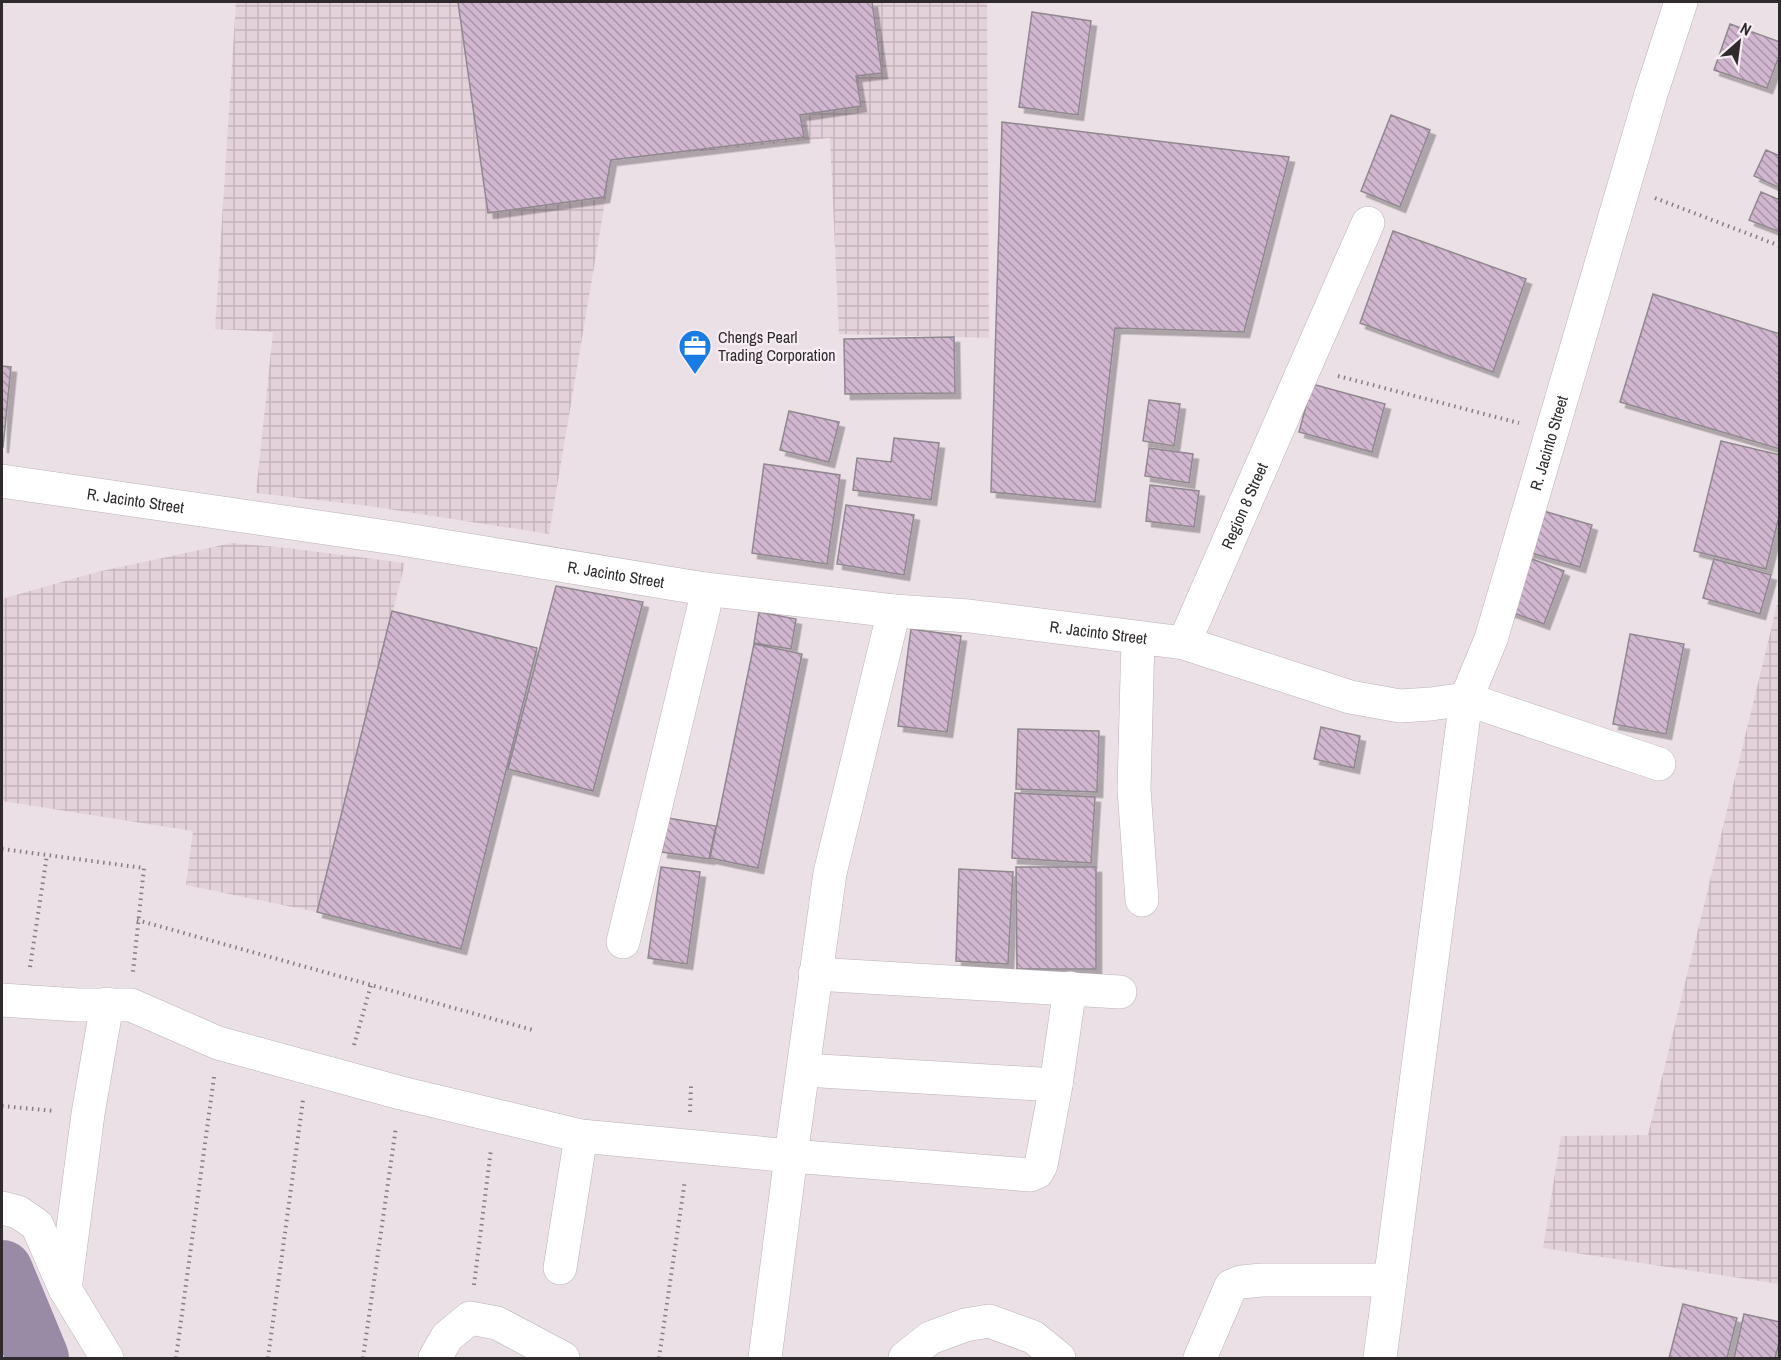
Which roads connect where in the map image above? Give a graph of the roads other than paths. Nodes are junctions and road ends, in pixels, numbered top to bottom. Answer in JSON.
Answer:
{"nodes":[{"id":1,"x":1681,"y":2,"type":"edge"},
{"id":2,"x":1368,"y":223,"type":"dead end"},
{"id":3,"x":2,"y":482,"type":"edge"},
{"id":4,"x":705,"y":589,"type":"junction"},
{"id":5,"x":894,"y":611,"type":"junction"},
{"id":6,"x":1138,"y":638,"type":"junction"},
{"id":7,"x":1184,"y":643,"type":"junction"},
{"id":8,"x":1466,"y":699,"type":"junction"},
{"id":9,"x":1659,"y":764,"type":"dead end"},
{"id":10,"x":1142,"y":900,"type":"dead end"},
{"id":11,"x":623,"y":942,"type":"dead end"},
{"id":12,"x":815,"y":974,"type":"junction"},
{"id":13,"x":1070,"y":988,"type":"junction"},
{"id":14,"x":1120,"y":992,"type":"dead end"},
{"id":15,"x":14,"y":1000,"type":"edge"},
{"id":16,"x":119,"y":1005,"type":"junction"},
{"id":17,"x":804,"y":1070,"type":"junction"},
{"id":18,"x":1056,"y":1085,"type":"junction"},
{"id":19,"x":581,"y":1136,"type":"junction"},
{"id":20,"x":791,"y":1156,"type":"junction"},
{"id":21,"x":2,"y":1208,"type":"edge"},
{"id":22,"x":560,"y":1268,"type":"dead end"},
{"id":23,"x":1390,"y":1280,"type":"junction"},
{"id":24,"x":65,"y":1288,"type":"junction"},
{"id":25,"x":107,"y":1359,"type":"edge"},
{"id":26,"x":435,"y":1359,"type":"edge"},
{"id":27,"x":562,"y":1359,"type":"edge"},
{"id":28,"x":765,"y":1359,"type":"edge"},
{"id":29,"x":905,"y":1359,"type":"edge"},
{"id":30,"x":1059,"y":1359,"type":"edge"},
{"id":31,"x":1200,"y":1359,"type":"edge"},
{"id":32,"x":1380,"y":1359,"type":"edge"}],
"edges":[{"from":1,"to":8,"type":"street","name":"R. Jacinto Street"},
{"from":2,"to":7,"type":"street","name":"Region 8 Street"},
{"from":3,"to":4,"type":"street","name":"R. Jacinto Street"},
{"from":4,"to":5,"type":"street","name":"R. Jacinto Street"},
{"from":4,"to":11,"type":"street"},
{"from":5,"to":6,"type":"street","name":"R. Jacinto Street"},
{"from":5,"to":12,"type":"street"},
{"from":6,"to":7,"type":"street","name":"R. Jacinto Street"},
{"from":6,"to":10,"type":"street"},
{"from":7,"to":8,"type":"street","name":"R. Jacinto Street"},
{"from":8,"to":9,"type":"street"},
{"from":8,"to":23,"type":"street"},
{"from":12,"to":13,"type":"street"},
{"from":12,"to":17,"type":"street"},
{"from":13,"to":14,"type":"street"},
{"from":13,"to":18,"type":"street"},
{"from":15,"to":16,"type":"street"},
{"from":16,"to":19,"type":"street"},
{"from":16,"to":24,"type":"street"},
{"from":17,"to":18,"type":"street"},
{"from":17,"to":20,"type":"street"},
{"from":18,"to":20,"type":"street"},
{"from":19,"to":20,"type":"street"},
{"from":19,"to":22,"type":"street"},
{"from":20,"to":28,"type":"street"},
{"from":21,"to":24,"type":"street"},
{"from":23,"to":31,"type":"street"},
{"from":23,"to":32,"type":"street"},
{"from":24,"to":25,"type":"street"},
{"from":26,"to":27,"type":"street"},
{"from":29,"to":30,"type":"street"}]}
